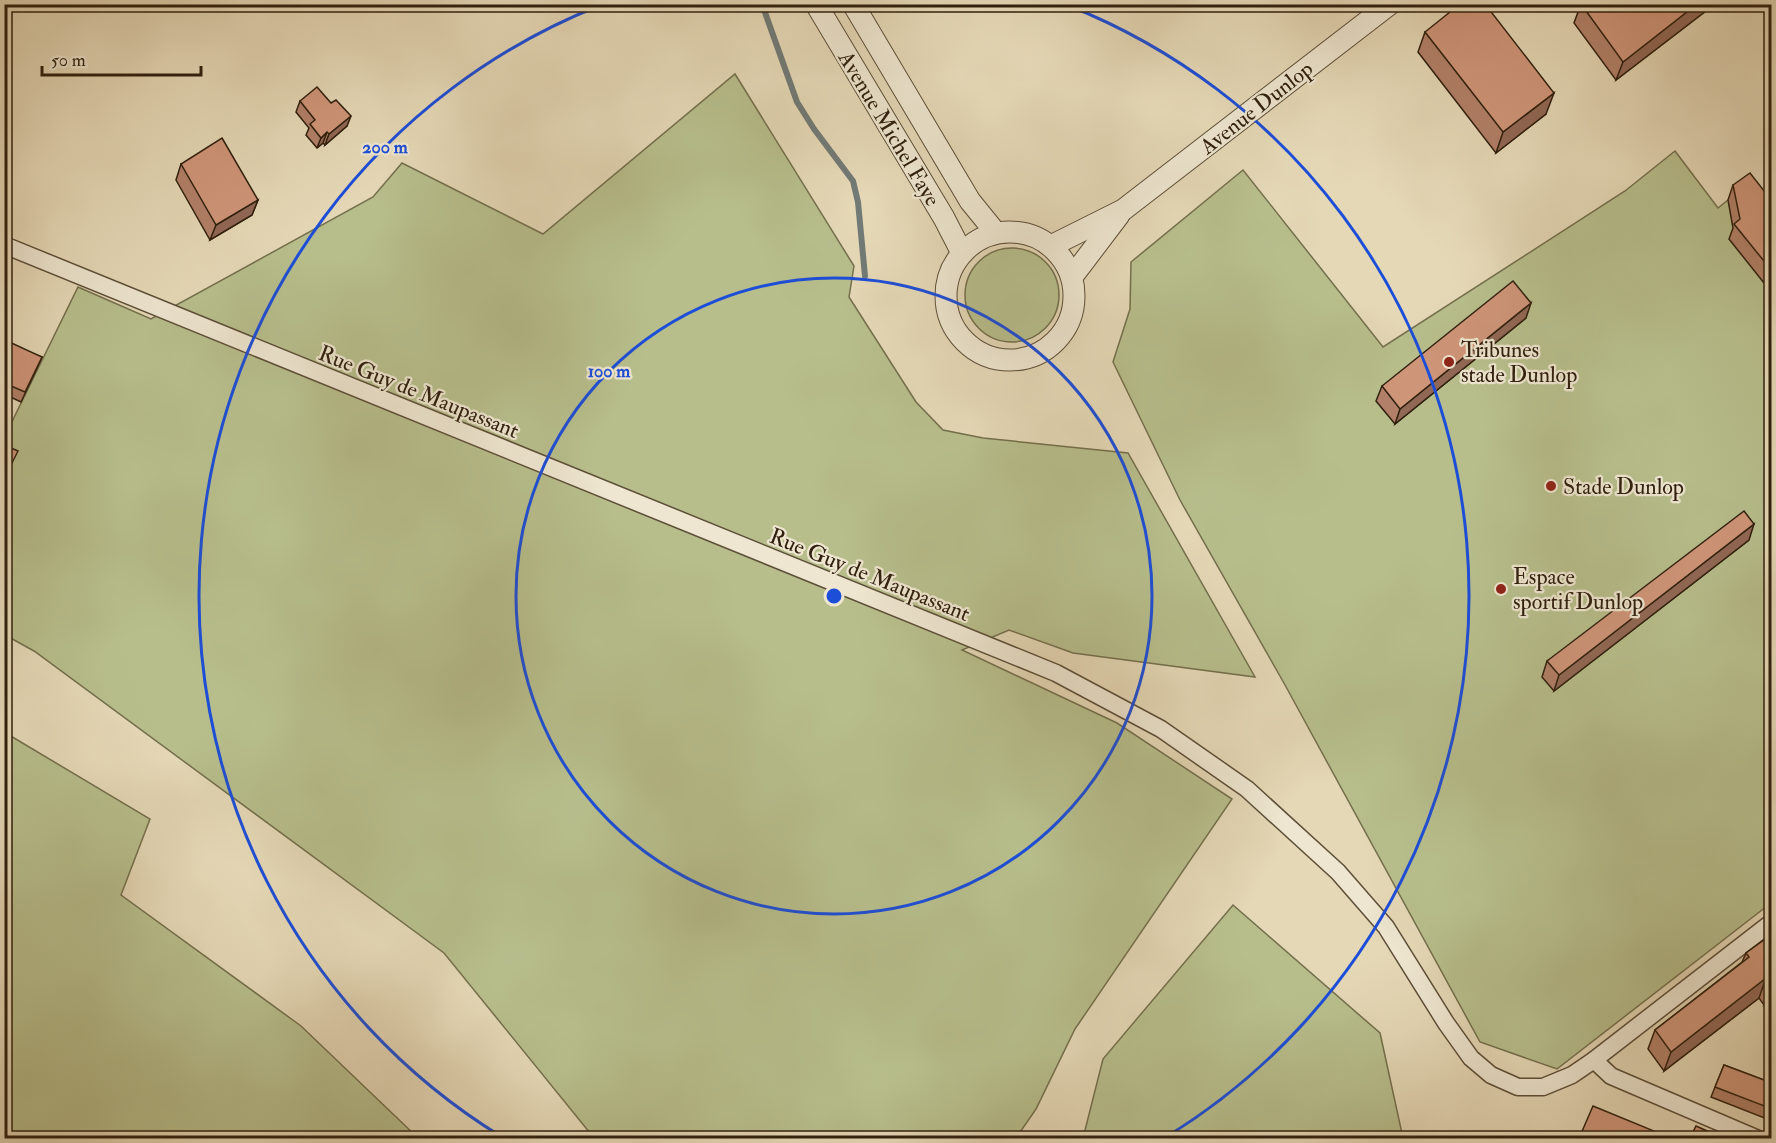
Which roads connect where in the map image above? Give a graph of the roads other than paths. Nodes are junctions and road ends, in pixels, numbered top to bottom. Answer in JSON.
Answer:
{"nodes":[{"id":1,"x":816,"y":4,"type":"edge"},
{"id":2,"x":853,"y":4,"type":"edge"},
{"id":3,"x":1390,"y":4,"type":"edge"},
{"id":4,"x":1123,"y":210,"type":"junction"},
{"id":5,"x":996,"y":233,"type":"junction"},
{"id":6,"x":4,"y":245,"type":"edge"},
{"id":7,"x":1051,"y":246,"type":"junction"},
{"id":8,"x":962,"y":253,"type":"junction"},
{"id":9,"x":1072,"y":277,"type":"junction"},
{"id":10,"x":1772,"y":922,"type":"edge"},
{"id":11,"x":1594,"y":1060,"type":"junction"},
{"id":12,"x":1756,"y":1138,"type":"edge"}],
"edges":[{"from":1,"to":8,"type":"street","name":"Avenue Michel Faye"},
{"from":2,"to":5,"type":"street","name":"Avenue Michel Faye"},
{"from":3,"to":4,"type":"street","name":"Avenue Dunlop"},
{"from":4,"to":7,"type":"street","name":"Avenue Dunlop"},
{"from":4,"to":9,"type":"street","name":"Avenue Dunlop"},
{"from":5,"to":7,"type":"street"},
{"from":5,"to":8,"type":"street"},
{"from":6,"to":11,"type":"street","name":"Rue Guy de Maupassant"},
{"from":7,"to":9,"type":"street"},
{"from":8,"to":9,"type":"street"},
{"from":10,"to":11,"type":"street","name":"Rue Guy de Maupassant"},
{"from":11,"to":12,"type":"street"}]}
